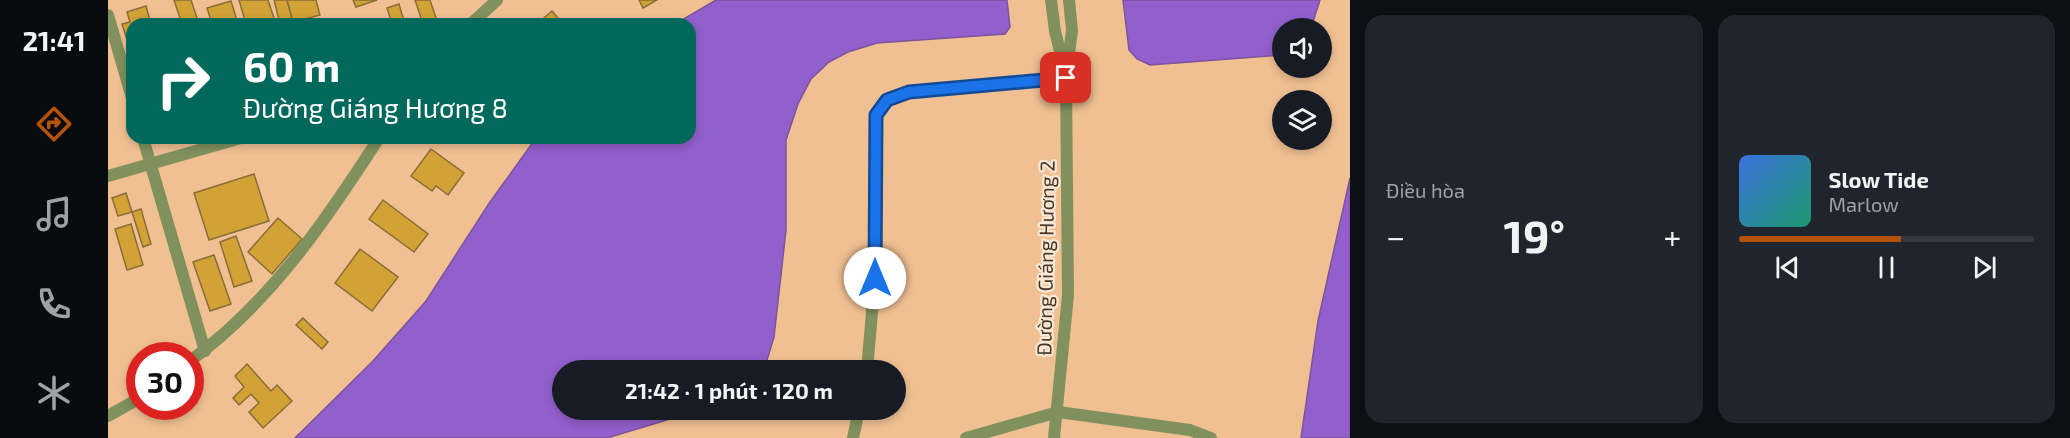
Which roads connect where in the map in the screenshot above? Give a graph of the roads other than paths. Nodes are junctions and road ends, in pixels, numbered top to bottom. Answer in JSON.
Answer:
{"nodes":[{"id":1,"x":497,"y":0,"type":"edge"},
{"id":2,"x":1051,"y":0,"type":"edge"},
{"id":3,"x":1069,"y":0,"type":"edge"},
{"id":4,"x":108,"y":15,"type":"edge"},
{"id":5,"x":478,"y":18,"type":"edge"},
{"id":6,"x":126,"y":77,"type":"edge"},
{"id":7,"x":1066,"y":78,"type":"junction"},
{"id":8,"x":145,"y":144,"type":"edge"},
{"id":9,"x":219,"y":144,"type":"edge"},
{"id":10,"x":375,"y":144,"type":"edge"},
{"id":11,"x":151,"y":163,"type":"junction"},
{"id":12,"x":108,"y":176,"type":"edge"},
{"id":13,"x":205,"y":351,"type":"joint"},
{"id":14,"x":868,"y":360,"type":"edge"},
{"id":15,"x":126,"y":406,"type":"edge"},
{"id":16,"x":1058,"y":412,"type":"junction"},
{"id":17,"x":108,"y":416,"type":"edge"},
{"id":18,"x":858,"y":420,"type":"edge"},
{"id":19,"x":853,"y":438,"type":"edge"},
{"id":20,"x":966,"y":438,"type":"edge"},
{"id":21,"x":1054,"y":438,"type":"edge"},
{"id":22,"x":1211,"y":438,"type":"edge"}],
"edges":[{"from":1,"to":5,"type":"street"},
{"from":2,"to":7,"type":"street","name":"Đường Giáng Hương 2"},
{"from":3,"to":7,"type":"street","name":"Đường Giáng Hương 2"},
{"from":4,"to":6,"type":"street"},
{"from":7,"to":14,"type":"street"},
{"from":7,"to":16,"type":"street","name":"Đường Giáng Hương 2"},
{"from":8,"to":11,"type":"street"},
{"from":9,"to":11,"type":"street"},
{"from":10,"to":13,"type":"street"},
{"from":11,"to":12,"type":"street"},
{"from":11,"to":13,"type":"street"},
{"from":15,"to":17,"type":"street"},
{"from":16,"to":20,"type":"street"},
{"from":16,"to":21,"type":"street","name":"Đường Giáng Hương 2"},
{"from":16,"to":22,"type":"street"},
{"from":18,"to":19,"type":"street"}]}
